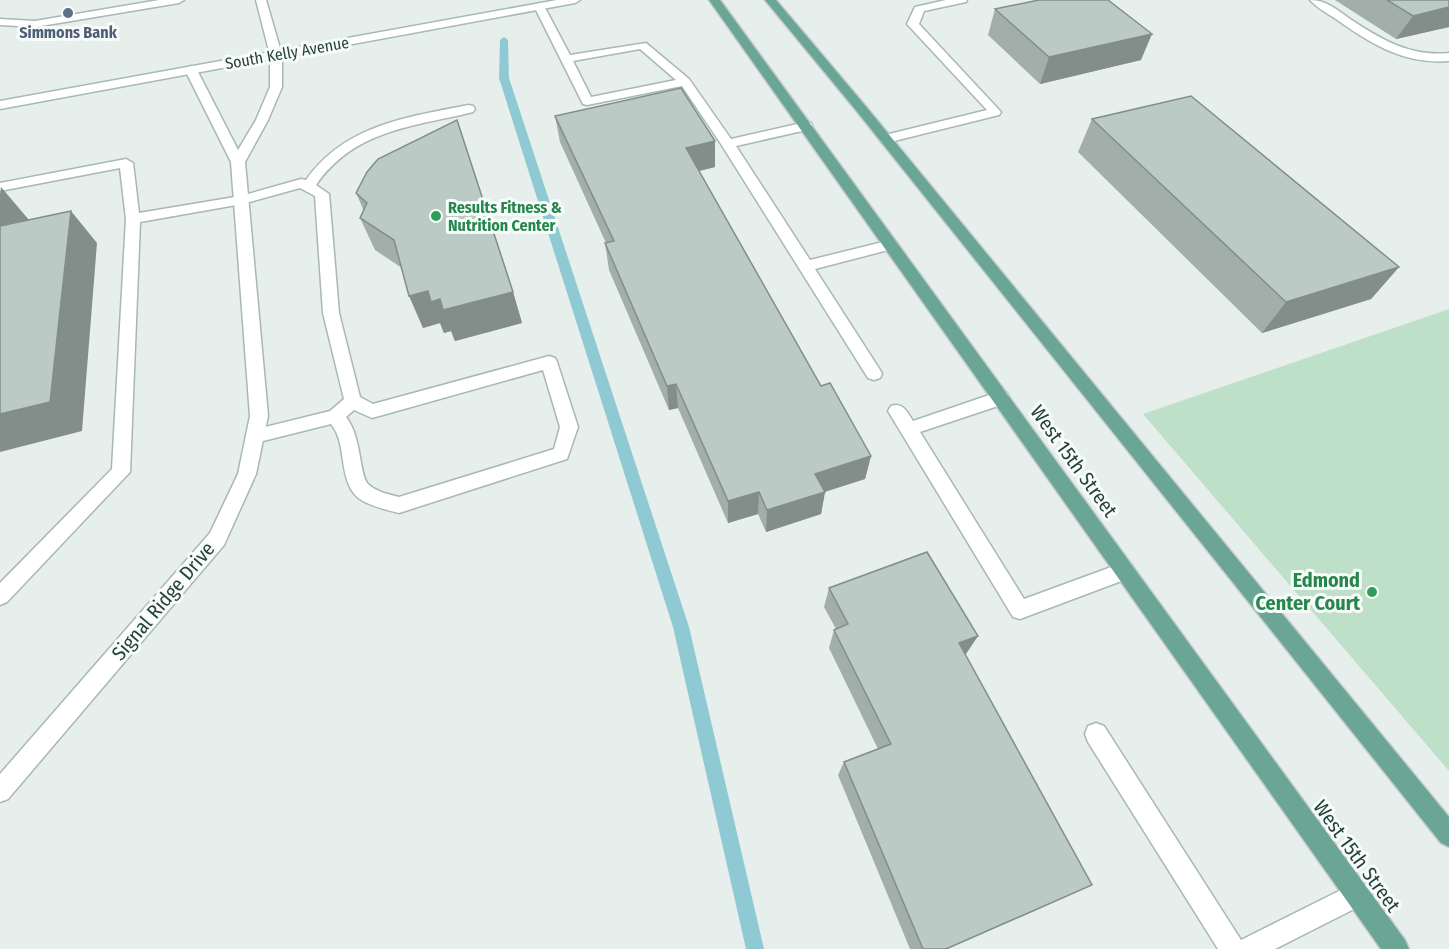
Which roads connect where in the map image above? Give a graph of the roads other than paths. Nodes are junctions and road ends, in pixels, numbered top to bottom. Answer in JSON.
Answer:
{"nodes":[{"id":1,"x":179,"y":0,"type":"edge"},
{"id":2,"x":261,"y":0,"type":"edge"},
{"id":3,"x":575,"y":0,"type":"edge"},
{"id":4,"x":714,"y":0,"type":"edge"},
{"id":5,"x":770,"y":0,"type":"edge"},
{"id":6,"x":962,"y":0,"type":"edge"},
{"id":7,"x":1315,"y":0,"type":"edge"},
{"id":8,"x":539,"y":6,"type":"junction"},
{"id":9,"x":0,"y":22,"type":"edge"},
{"id":10,"x":276,"y":55,"type":"junction"},
{"id":11,"x":1449,"y":57,"type":"edge"},
{"id":12,"x":566,"y":59,"type":"junction"},
{"id":13,"x":191,"y":70,"type":"junction"},
{"id":14,"x":685,"y":82,"type":"junction"},
{"id":15,"x":0,"y":105,"type":"edge"},
{"id":16,"x":469,"y":109,"type":"dead end"},
{"id":17,"x":806,"y":126,"type":"junction"},
{"id":18,"x":886,"y":139,"type":"junction"},
{"id":19,"x":728,"y":144,"type":"junction"},
{"id":20,"x":238,"y":162,"type":"junction"},
{"id":21,"x":308,"y":187,"type":"junction"},
{"id":22,"x":0,"y":188,"type":"edge"},
{"id":23,"x":242,"y":200,"type":"junction"},
{"id":24,"x":133,"y":219,"type":"junction"},
{"id":25,"x":891,"y":244,"type":"junction"},
{"id":26,"x":804,"y":267,"type":"junction"},
{"id":27,"x":874,"y":374,"type":"dead end"},
{"id":28,"x":1001,"y":398,"type":"junction"},
{"id":29,"x":353,"y":401,"type":"junction"},
{"id":30,"x":897,"y":411,"type":"dead end"},
{"id":31,"x":334,"y":416,"type":"junction"},
{"id":32,"x":909,"y":429,"type":"junction"},
{"id":33,"x":255,"y":436,"type":"junction"},
{"id":34,"x":1125,"y":571,"type":"junction"},
{"id":35,"x":0,"y":596,"type":"edge"},
{"id":36,"x":1096,"y":734,"type":"dead end"},
{"id":37,"x":0,"y":791,"type":"edge"},
{"id":38,"x":1449,"y":835,"type":"edge"},
{"id":39,"x":1357,"y":894,"type":"junction"},
{"id":40,"x":1232,"y":949,"type":"edge"},
{"id":41,"x":1249,"y":949,"type":"edge"},
{"id":42,"x":1396,"y":949,"type":"edge"}],
"edges":[{"from":1,"to":9,"type":"street"},
{"from":2,"to":10,"type":"street"},
{"from":3,"to":8,"type":"street","name":"South Kelly Avenue"},
{"from":4,"to":17,"type":"main road","name":"West 15th Street"},
{"from":5,"to":18,"type":"main road"},
{"from":6,"to":18,"type":"street"},
{"from":7,"to":11,"type":"street"},
{"from":8,"to":10,"type":"street","name":"South Kelly Avenue"},
{"from":8,"to":12,"type":"street"},
{"from":10,"to":13,"type":"street","name":"South Kelly Avenue"},
{"from":10,"to":20,"type":"street"},
{"from":12,"to":14,"type":"street"},
{"from":12,"to":14,"type":"street"},
{"from":13,"to":15,"type":"street","name":"South Kelly Avenue"},
{"from":13,"to":20,"type":"street","name":"Signal Ridge Drive"},
{"from":14,"to":19,"type":"street"},
{"from":16,"to":21,"type":"street"},
{"from":17,"to":19,"type":"street"},
{"from":17,"to":25,"type":"main road","name":"West 15th Street"},
{"from":18,"to":38,"type":"main road"},
{"from":19,"to":26,"type":"street"},
{"from":20,"to":23,"type":"street","name":"Signal Ridge Drive"},
{"from":21,"to":23,"type":"street"},
{"from":21,"to":29,"type":"street"},
{"from":22,"to":24,"type":"street"},
{"from":23,"to":24,"type":"street"},
{"from":23,"to":33,"type":"street","name":"Signal Ridge Drive"},
{"from":24,"to":35,"type":"street"},
{"from":25,"to":26,"type":"street"},
{"from":25,"to":28,"type":"main road","name":"West 15th Street"},
{"from":26,"to":27,"type":"street"},
{"from":28,"to":32,"type":"street"},
{"from":28,"to":34,"type":"main road","name":"West 15th Street"},
{"from":29,"to":31,"type":"street"},
{"from":29,"to":31,"type":"street"},
{"from":30,"to":32,"type":"street"},
{"from":31,"to":33,"type":"street"},
{"from":32,"to":34,"type":"street"},
{"from":33,"to":37,"type":"street","name":"Signal Ridge Drive"},
{"from":34,"to":39,"type":"main road","name":"West 15th Street"},
{"from":36,"to":40,"type":"street"},
{"from":39,"to":41,"type":"street"},
{"from":39,"to":42,"type":"main road","name":"West 15th Street"}]}
